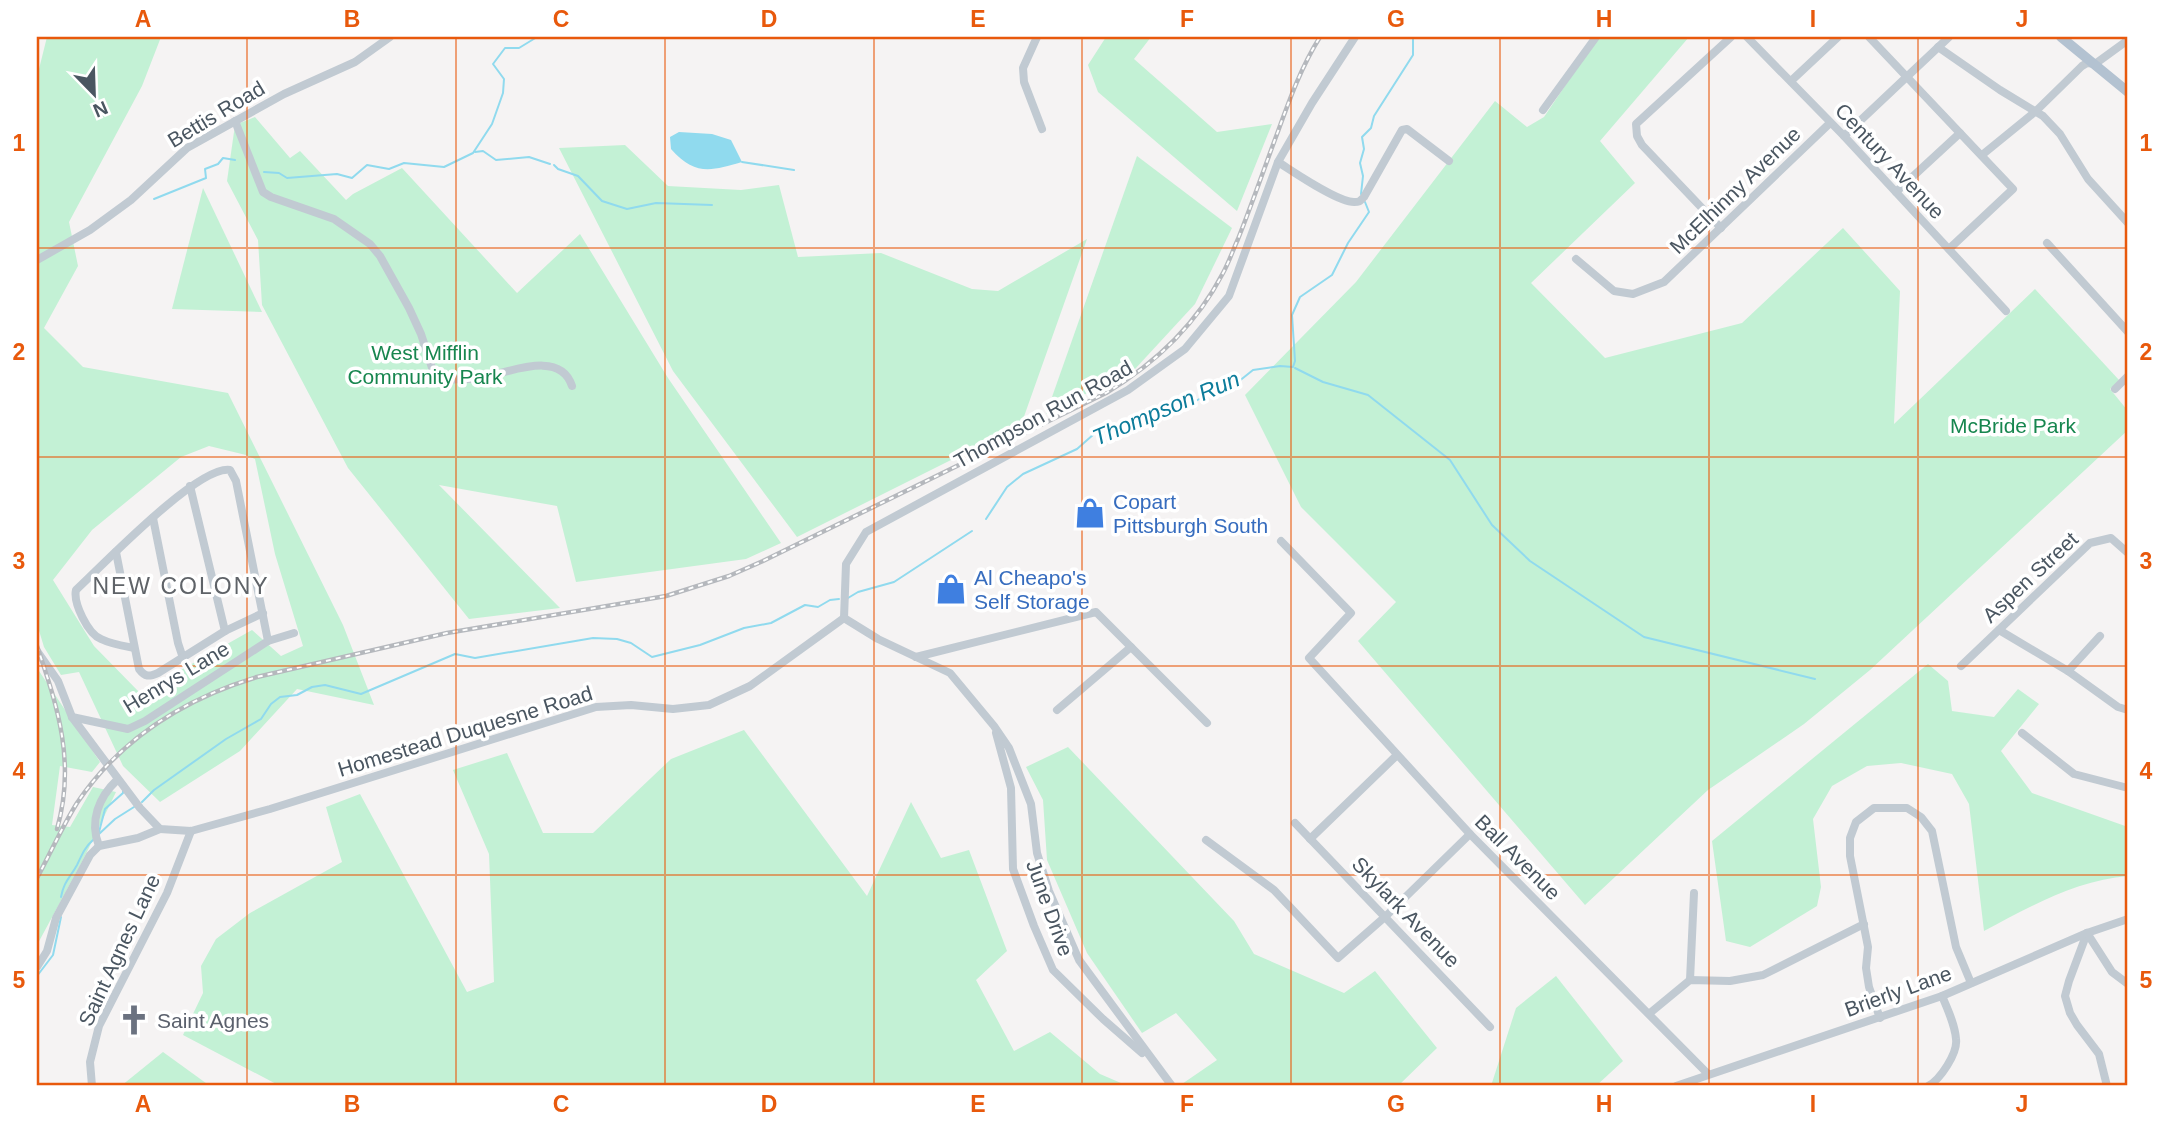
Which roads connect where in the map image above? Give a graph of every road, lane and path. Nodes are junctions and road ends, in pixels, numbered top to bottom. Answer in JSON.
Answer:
{"nodes":[{"id":1,"x":390,"y":37,"type":"edge"},
{"id":2,"x":1037,"y":37,"type":"edge"},
{"id":3,"x":1355,"y":37,"type":"edge"},
{"id":4,"x":1596,"y":37,"type":"edge"},
{"id":5,"x":1731,"y":37,"type":"edge"},
{"id":6,"x":1747,"y":37,"type":"edge"},
{"id":7,"x":1838,"y":37,"type":"edge"},
{"id":8,"x":1869,"y":37,"type":"edge"},
{"id":9,"x":1949,"y":37,"type":"edge"},
{"id":10,"x":2061,"y":37,"type":"edge"},
{"id":11,"x":2128,"y":40,"type":"edge"},
{"id":12,"x":1937,"y":47,"type":"junction"},
{"id":13,"x":2095,"y":64,"type":"junction"},
{"id":14,"x":1907,"y":77,"type":"junction"},
{"id":15,"x":1791,"y":81,"type":"junction"},
{"id":16,"x":2128,"y":92,"type":"edge"},
{"id":17,"x":1543,"y":110,"type":"dead end"},
{"id":18,"x":2036,"y":111,"type":"junction"},
{"id":19,"x":235,"y":121,"type":"junction"},
{"id":20,"x":1830,"y":123,"type":"junction"},
{"id":21,"x":1042,"y":128,"type":"dead end"},
{"id":22,"x":1960,"y":132,"type":"junction"},
{"id":23,"x":1844,"y":136,"type":"junction"},
{"id":24,"x":1982,"y":155,"type":"junction"},
{"id":25,"x":1449,"y":161,"type":"dead end"},
{"id":26,"x":1278,"y":162,"type":"junction"},
{"id":27,"x":1896,"y":192,"type":"junction"},
{"id":28,"x":2128,"y":223,"type":"edge"},
{"id":29,"x":1721,"y":229,"type":"junction"},
{"id":30,"x":2047,"y":243,"type":"dead end"},
{"id":31,"x":1949,"y":249,"type":"junction"},
{"id":32,"x":1576,"y":259,"type":"dead end"},
{"id":33,"x":37,"y":260,"type":"edge"},
{"id":34,"x":2006,"y":311,"type":"dead end"},
{"id":35,"x":2128,"y":332,"type":"edge"},
{"id":36,"x":2128,"y":376,"type":"edge"},
{"id":37,"x":572,"y":386,"type":"dead end"},
{"id":38,"x":2115,"y":389,"type":"dead end"},
{"id":39,"x":190,"y":486,"type":"junction"},
{"id":40,"x":153,"y":518,"type":"junction"},
{"id":41,"x":1280,"y":541,"type":"dead end"},
{"id":42,"x":116,"y":552,"type":"junction"},
{"id":43,"x":2128,"y":553,"type":"edge"},
{"id":44,"x":262,"y":613,"type":"junction"},
{"id":45,"x":844,"y":618,"type":"junction"},
{"id":46,"x":1999,"y":629,"type":"junction"},
{"id":47,"x":225,"y":631,"type":"junction"},
{"id":48,"x":294,"y":633,"type":"dead end"},
{"id":49,"x":2101,"y":636,"type":"dead end"},
{"id":50,"x":268,"y":641,"type":"junction"},
{"id":51,"x":1131,"y":647,"type":"junction"},
{"id":52,"x":134,"y":648,"type":"junction"},
{"id":53,"x":37,"y":651,"type":"edge"},
{"id":54,"x":916,"y":657,"type":"junction"},
{"id":55,"x":183,"y":658,"type":"junction"},
{"id":56,"x":1961,"y":666,"type":"dead end"},
{"id":57,"x":2068,"y":671,"type":"junction"},
{"id":58,"x":1057,"y":710,"type":"dead end"},
{"id":59,"x":2128,"y":710,"type":"edge"},
{"id":60,"x":72,"y":717,"type":"junction"},
{"id":61,"x":1207,"y":723,"type":"dead end"},
{"id":62,"x":994,"y":726,"type":"junction"},
{"id":63,"x":2022,"y":733,"type":"dead end"},
{"id":64,"x":1396,"y":756,"type":"junction"},
{"id":65,"x":117,"y":780,"type":"junction"},
{"id":66,"x":2128,"y":788,"type":"edge"},
{"id":67,"x":1295,"y":823,"type":"dead end"},
{"id":68,"x":160,"y":829,"type":"junction"},
{"id":69,"x":191,"y":831,"type":"junction"},
{"id":70,"x":1470,"y":834,"type":"junction"},
{"id":71,"x":1310,"y":839,"type":"junction"},
{"id":72,"x":1206,"y":840,"type":"dead end"},
{"id":73,"x":97,"y":841,"type":"junction"},
{"id":74,"x":1694,"y":893,"type":"dead end"},
{"id":75,"x":1386,"y":916,"type":"junction"},
{"id":76,"x":2128,"y":919,"type":"edge"},
{"id":77,"x":1864,"y":924,"type":"junction"},
{"id":78,"x":2087,"y":933,"type":"junction"},
{"id":79,"x":37,"y":967,"type":"edge"},
{"id":80,"x":1690,"y":980,"type":"junction"},
{"id":81,"x":2126,"y":982,"type":"edge"},
{"id":82,"x":1971,"y":983,"type":"junction"},
{"id":83,"x":2128,"y":994,"type":"edge"},
{"id":84,"x":1942,"y":996,"type":"junction"},
{"id":85,"x":1650,"y":1013,"type":"junction"},
{"id":86,"x":1880,"y":1018,"type":"junction"},
{"id":87,"x":1490,"y":1027,"type":"dead end"},
{"id":88,"x":1153,"y":1061,"type":"junction"},
{"id":89,"x":1708,"y":1074,"type":"junction"},
{"id":90,"x":92,"y":1086,"type":"edge"},
{"id":91,"x":1172,"y":1086,"type":"edge"},
{"id":92,"x":1676,"y":1086,"type":"edge"},
{"id":93,"x":1928,"y":1086,"type":"edge"},
{"id":94,"x":2107,"y":1086,"type":"edge"}],
"edges":[{"from":1,"to":19,"type":"street","name":"Bettis Road"},
{"from":2,"to":21,"type":"street"},
{"from":3,"to":26,"type":"street","name":"Thompson Run Road"},
{"from":4,"to":17,"type":"street"},
{"from":5,"to":29,"type":"street"},
{"from":6,"to":15,"type":"street","name":"Century Avenue"},
{"from":7,"to":15,"type":"street"},
{"from":8,"to":14,"type":"street"},
{"from":9,"to":12,"type":"street"},
{"from":10,"to":13,"type":"main road"},
{"from":11,"to":13,"type":"street"},
{"from":12,"to":14,"type":"street"},
{"from":12,"to":18,"type":"street"},
{"from":13,"to":16,"type":"main road"},
{"from":13,"to":18,"type":"street"},
{"from":14,"to":22,"type":"street"},
{"from":14,"to":23,"type":"street"},
{"from":15,"to":20,"type":"street","name":"Century Avenue"},
{"from":18,"to":24,"type":"street"},
{"from":18,"to":28,"type":"street"},
{"from":19,"to":33,"type":"street","name":"Bettis Road"},
{"from":19,"to":37,"type":"street"},
{"from":20,"to":23,"type":"street","name":"Century Avenue"},
{"from":20,"to":29,"type":"street","name":"McElhinny Avenue"},
{"from":22,"to":24,"type":"street"},
{"from":22,"to":27,"type":"street"},
{"from":23,"to":27,"type":"street","name":"Century Avenue"},
{"from":24,"to":31,"type":"street"},
{"from":25,"to":26,"type":"street"},
{"from":26,"to":45,"type":"street","name":"Thompson Run Road"},
{"from":27,"to":31,"type":"street","name":"Century Avenue"},
{"from":29,"to":32,"type":"street","name":"McElhinny Avenue"},
{"from":30,"to":35,"type":"street"},
{"from":31,"to":34,"type":"street","name":"Century Avenue"},
{"from":36,"to":38,"type":"street"},
{"from":39,"to":40,"type":"street"},
{"from":39,"to":44,"type":"street"},
{"from":39,"to":47,"type":"street"},
{"from":40,"to":42,"type":"street"},
{"from":40,"to":55,"type":"street"},
{"from":41,"to":64,"type":"street","name":"Ball Avenue"},
{"from":42,"to":52,"type":"street"},
{"from":42,"to":52,"type":"street"},
{"from":43,"to":46,"type":"street","name":"Aspen Street"},
{"from":44,"to":47,"type":"street"},
{"from":44,"to":50,"type":"street"},
{"from":45,"to":54,"type":"street"},
{"from":45,"to":69,"type":"street","name":"Homestead Duquesne Road"},
{"from":46,"to":56,"type":"street","name":"Aspen Street"},
{"from":46,"to":57,"type":"street"},
{"from":47,"to":55,"type":"street"},
{"from":48,"to":50,"type":"street","name":"Henrys Lane"},
{"from":49,"to":57,"type":"street"},
{"from":50,"to":60,"type":"street","name":"Henrys Lane"},
{"from":51,"to":54,"type":"street"},
{"from":51,"to":58,"type":"street"},
{"from":51,"to":61,"type":"street"},
{"from":52,"to":55,"type":"street"},
{"from":53,"to":60,"type":"street"},
{"from":54,"to":62,"type":"street"},
{"from":57,"to":59,"type":"street"},
{"from":60,"to":65,"type":"street"},
{"from":62,"to":88,"type":"street"},
{"from":62,"to":88,"type":"street","name":"June Drive"},
{"from":63,"to":66,"type":"street"},
{"from":64,"to":70,"type":"street","name":"Ball Avenue"},
{"from":64,"to":71,"type":"street"},
{"from":65,"to":68,"type":"street"},
{"from":65,"to":73,"type":"street"},
{"from":67,"to":71,"type":"street","name":"Skylark Avenue"},
{"from":68,"to":69,"type":"street","name":"Homestead Duquesne Road"},
{"from":68,"to":73,"type":"street"},
{"from":69,"to":90,"type":"street","name":"Saint Agnes Lane"},
{"from":70,"to":75,"type":"street"},
{"from":70,"to":85,"type":"street","name":"Ball Avenue"},
{"from":71,"to":75,"type":"street","name":"Skylark Avenue"},
{"from":72,"to":75,"type":"street"},
{"from":73,"to":79,"type":"street"},
{"from":74,"to":80,"type":"street"},
{"from":75,"to":87,"type":"street","name":"Skylark Avenue"},
{"from":76,"to":78,"type":"street","name":"Brierly Lane"},
{"from":77,"to":80,"type":"street"},
{"from":77,"to":82,"type":"street"},
{"from":77,"to":86,"type":"street"},
{"from":78,"to":81,"type":"street"},
{"from":78,"to":82,"type":"street","name":"Brierly Lane"},
{"from":78,"to":94,"type":"street"},
{"from":80,"to":85,"type":"street"},
{"from":81,"to":83,"type":"street"},
{"from":82,"to":84,"type":"street","name":"Brierly Lane"},
{"from":84,"to":86,"type":"street","name":"Brierly Lane"},
{"from":84,"to":93,"type":"street"},
{"from":85,"to":89,"type":"street","name":"Ball Avenue"},
{"from":86,"to":89,"type":"street","name":"Brierly Lane"},
{"from":88,"to":91,"type":"street"},
{"from":89,"to":92,"type":"street","name":"Brierly Lane"}]}
